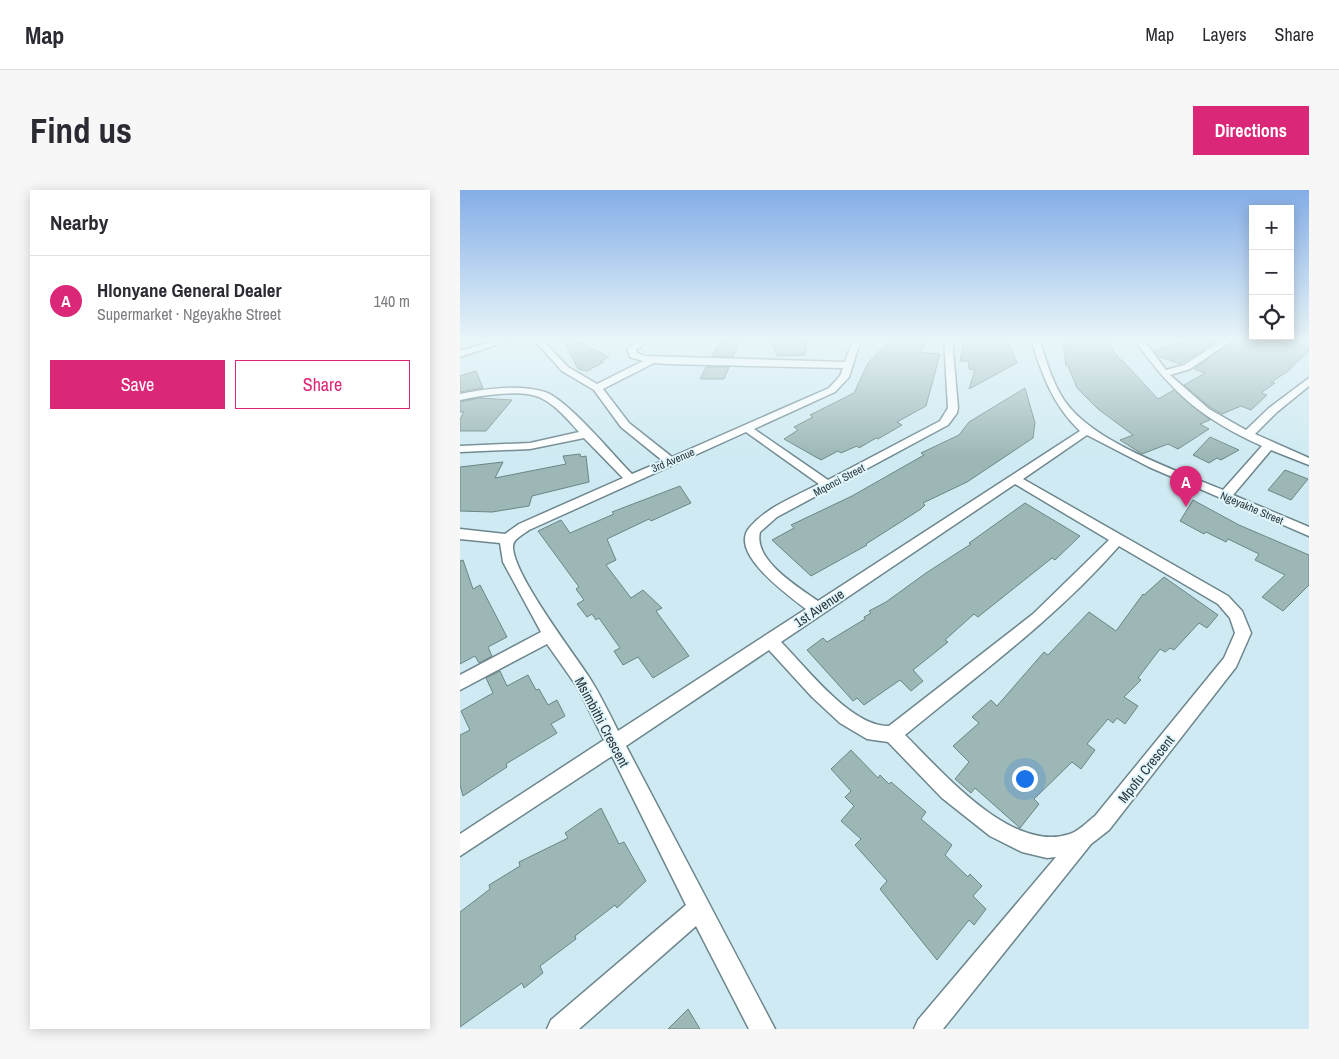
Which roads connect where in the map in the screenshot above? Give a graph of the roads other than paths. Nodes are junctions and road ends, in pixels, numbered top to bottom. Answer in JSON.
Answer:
{"nodes":[{"id":1,"x":580,"y":378,"type":"edge"},
{"id":2,"x":617,"y":378,"type":"edge"},
{"id":3,"x":843,"y":378,"type":"edge"},
{"id":4,"x":951,"y":378,"type":"edge"},
{"id":5,"x":1048,"y":378,"type":"edge"},
{"id":6,"x":1168,"y":378,"type":"edge"},
{"id":7,"x":1309,"y":381,"type":"edge"},
{"id":8,"x":597,"y":388,"type":"junction"},
{"id":9,"x":460,"y":397,"type":"edge"},
{"id":10,"x":748,"y":428,"type":"junction"},
{"id":11,"x":1088,"y":431,"type":"junction"},
{"id":12,"x":586,"y":434,"type":"junction"},
{"id":13,"x":1248,"y":435,"type":"junction"},
{"id":14,"x":1268,"y":446,"type":"junction"},
{"id":15,"x":460,"y":449,"type":"edge"},
{"id":16,"x":671,"y":462,"type":"junction"},
{"id":17,"x":1309,"y":462,"type":"edge"},
{"id":18,"x":630,"y":479,"type":"junction"},
{"id":19,"x":1014,"y":479,"type":"junction"},
{"id":20,"x":828,"y":485,"type":"junction"},
{"id":21,"x":1225,"y":496,"type":"junction"},
{"id":22,"x":1309,"y":532,"type":"edge"},
{"id":23,"x":460,"y":534,"type":"edge"},
{"id":24,"x":508,"y":538,"type":"junction"},
{"id":25,"x":1118,"y":539,"type":"junction"},
{"id":26,"x":817,"y":609,"type":"junction"},
{"id":27,"x":550,"y":635,"type":"junction"},
{"id":28,"x":770,"y":640,"type":"junction"},
{"id":29,"x":460,"y":683,"type":"edge"},
{"id":30,"x":892,"y":734,"type":"junction"},
{"id":31,"x":615,"y":745,"type":"junction"},
{"id":32,"x":1085,"y":838,"type":"junction"},
{"id":33,"x":460,"y":846,"type":"edge"},
{"id":34,"x":698,"y":909,"type":"junction"},
{"id":35,"x":560,"y":1029,"type":"edge"},
{"id":36,"x":762,"y":1029,"type":"edge"},
{"id":37,"x":928,"y":1029,"type":"edge"}],
"edges":[{"from":1,"to":8,"type":"street"},
{"from":2,"to":8,"type":"street"},
{"from":3,"to":10,"type":"street","name":"3rd Avenue"},
{"from":4,"to":20,"type":"street","name":"Mqonci Street"},
{"from":5,"to":11,"type":"street"},
{"from":6,"to":13,"type":"street"},
{"from":7,"to":13,"type":"street"},
{"from":8,"to":16,"type":"street"},
{"from":9,"to":12,"type":"street"},
{"from":10,"to":16,"type":"street","name":"3rd Avenue"},
{"from":10,"to":20,"type":"street"},
{"from":11,"to":19,"type":"street","name":"1st Avenue"},
{"from":11,"to":21,"type":"street","name":"Ngeyakhe Street"},
{"from":12,"to":15,"type":"street"},
{"from":12,"to":18,"type":"street"},
{"from":13,"to":14,"type":"street"},
{"from":14,"to":17,"type":"street"},
{"from":14,"to":21,"type":"street"},
{"from":16,"to":18,"type":"street","name":"3rd Avenue"},
{"from":18,"to":24,"type":"street","name":"3rd Avenue"},
{"from":19,"to":25,"type":"street","name":"Mpofu Crescent"},
{"from":19,"to":26,"type":"street","name":"1st Avenue"},
{"from":20,"to":26,"type":"street","name":"Mqonci Street"},
{"from":21,"to":22,"type":"street","name":"Ngeyakhe Street"},
{"from":23,"to":24,"type":"street"},
{"from":24,"to":27,"type":"street","name":"Msimbithi Crescent"},
{"from":25,"to":30,"type":"street"},
{"from":25,"to":32,"type":"street","name":"Mpofu Crescent"},
{"from":26,"to":28,"type":"street","name":"1st Avenue"},
{"from":27,"to":29,"type":"street"},
{"from":27,"to":31,"type":"street","name":"Msimbithi Crescent"},
{"from":28,"to":30,"type":"street"},
{"from":28,"to":31,"type":"street","name":"1st Avenue"},
{"from":30,"to":32,"type":"street","name":"Mpofu Crescent"},
{"from":31,"to":33,"type":"street","name":"1st Avenue"},
{"from":31,"to":34,"type":"street","name":"Msimbithi Crescent"},
{"from":32,"to":37,"type":"street"},
{"from":34,"to":35,"type":"street"},
{"from":34,"to":36,"type":"street","name":"Msimbithi Crescent"}]}
